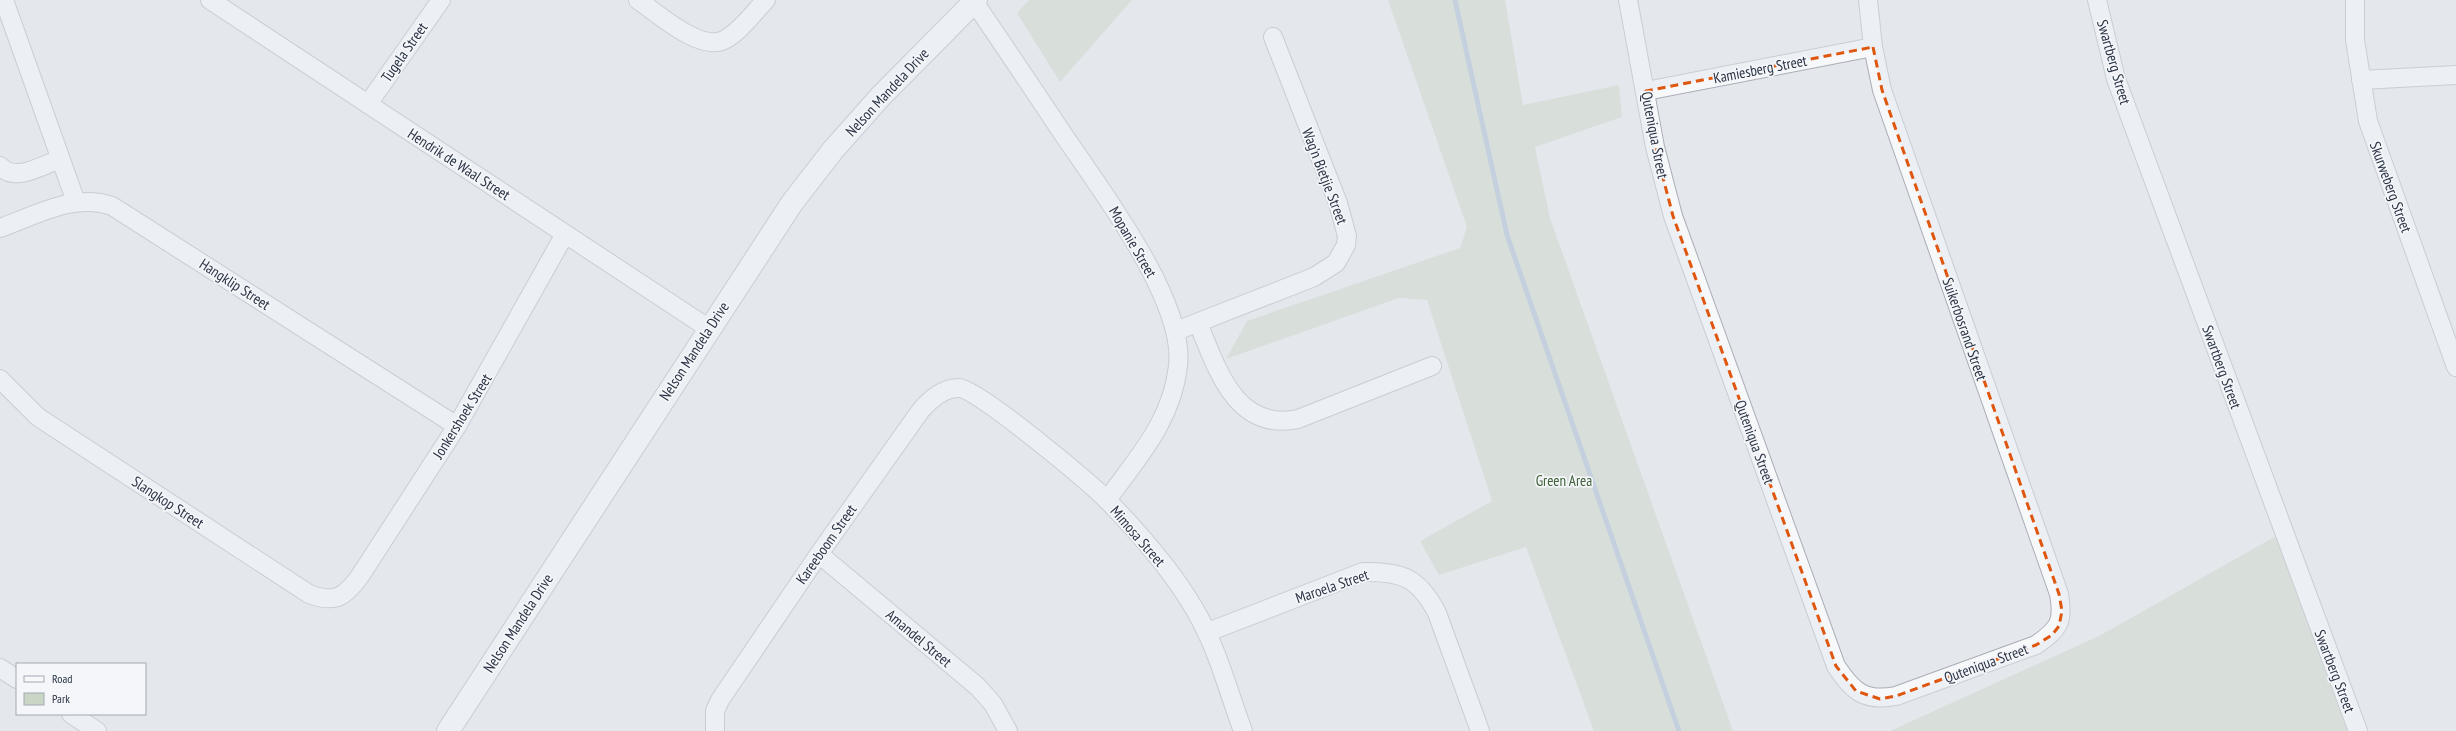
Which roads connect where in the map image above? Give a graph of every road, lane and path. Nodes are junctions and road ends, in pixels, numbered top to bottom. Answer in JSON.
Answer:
{"nodes":[{"id":1,"x":4,"y":0,"type":"edge"},
{"id":2,"x":210,"y":0,"type":"edge"},
{"id":3,"x":441,"y":0,"type":"edge"},
{"id":4,"x":638,"y":0,"type":"edge"},
{"id":5,"x":766,"y":0,"type":"edge"},
{"id":6,"x":1628,"y":0,"type":"edge"},
{"id":7,"x":1868,"y":0,"type":"edge"},
{"id":8,"x":2097,"y":0,"type":"edge"},
{"id":9,"x":2355,"y":0,"type":"edge"},
{"id":10,"x":975,"y":1,"type":"edge"},
{"id":11,"x":1273,"y":37,"type":"dead end"},
{"id":12,"x":1873,"y":47,"type":"junction"},
{"id":13,"x":2456,"y":75,"type":"edge"},
{"id":14,"x":2361,"y":80,"type":"junction"},
{"id":15,"x":1646,"y":91,"type":"junction"},
{"id":16,"x":368,"y":104,"type":"junction"},
{"id":17,"x":60,"y":159,"type":"junction"},
{"id":18,"x":0,"y":166,"type":"edge"},
{"id":19,"x":76,"y":202,"type":"junction"},
{"id":20,"x":0,"y":228,"type":"edge"},
{"id":21,"x":565,"y":234,"type":"junction"},
{"id":22,"x":1198,"y":323,"type":"junction"},
{"id":23,"x":708,"y":328,"type":"junction"},
{"id":24,"x":1176,"y":331,"type":"junction"},
{"id":25,"x":1432,"y":366,"type":"dead end"},
{"id":26,"x":2456,"y":367,"type":"edge"},
{"id":27,"x":0,"y":379,"type":"edge"},
{"id":28,"x":970,"y":390,"type":"joint"},
{"id":29,"x":457,"y":426,"type":"junction"},
{"id":30,"x":1107,"y":500,"type":"junction"},
{"id":31,"x":819,"y":554,"type":"junction"},
{"id":32,"x":348,"y":592,"type":"joint"},
{"id":33,"x":1208,"y":632,"type":"junction"},
{"id":34,"x":2036,"y":645,"type":"joint"},
{"id":35,"x":0,"y":668,"type":"edge"},
{"id":36,"x":16,"y":678,"type":"edge"},
{"id":37,"x":73,"y":715,"type":"edge"},
{"id":38,"x":97,"y":731,"type":"edge"},
{"id":39,"x":448,"y":731,"type":"edge"},
{"id":40,"x":715,"y":731,"type":"edge"},
{"id":41,"x":1008,"y":731,"type":"edge"},
{"id":42,"x":1243,"y":731,"type":"edge"},
{"id":43,"x":1480,"y":731,"type":"edge"},
{"id":44,"x":2358,"y":731,"type":"edge"}],
"edges":[{"from":1,"to":17,"type":"street"},
{"from":2,"to":16,"type":"street","name":"Hendrik de Waal Street"},
{"from":3,"to":16,"type":"street","name":"Tugela Street"},
{"from":4,"to":5,"type":"street"},
{"from":6,"to":15,"type":"street","name":"Quteniqua Street"},
{"from":7,"to":12,"type":"street","name":"Suikerbosrand Street"},
{"from":8,"to":44,"type":"street","name":"Swartberg Street"},
{"from":9,"to":14,"type":"street","name":"Skurweberg Street"},
{"from":10,"to":23,"type":"street","name":"Nelson Mandela Drive"},
{"from":10,"to":24,"type":"street","name":"Mopanie Street"},
{"from":11,"to":22,"type":"street","name":"Wag'n Bietjie Street"},
{"from":12,"to":15,"type":"street","name":"Kamiesberg Street"},
{"from":12,"to":34,"type":"street","name":"Suikerbosrand Street"},
{"from":13,"to":14,"type":"street"},
{"from":14,"to":26,"type":"street","name":"Skurweberg Street"},
{"from":15,"to":34,"type":"street","name":"Quteniqua Street"},
{"from":16,"to":21,"type":"street","name":"Hendrik de Waal Street"},
{"from":17,"to":18,"type":"street"},
{"from":17,"to":19,"type":"street"},
{"from":19,"to":20,"type":"street","name":"Hangklip Street"},
{"from":19,"to":29,"type":"street","name":"Hangklip Street"},
{"from":21,"to":23,"type":"street","name":"Hendrik de Waal Street"},
{"from":21,"to":29,"type":"street","name":"Jonkershoek Street"},
{"from":22,"to":24,"type":"street","name":"Wag'n Bietjie Street"},
{"from":22,"to":25,"type":"street"},
{"from":23,"to":39,"type":"street","name":"Nelson Mandela Drive"},
{"from":24,"to":30,"type":"street","name":"Mopanie Street"},
{"from":27,"to":32,"type":"street","name":"Slangkop Street"},
{"from":28,"to":30,"type":"street","name":"Mimosa Street"},
{"from":28,"to":31,"type":"street","name":"Kareeboom Street"},
{"from":29,"to":32,"type":"street","name":"Jonkershoek Street"},
{"from":30,"to":33,"type":"street","name":"Mimosa Street"},
{"from":31,"to":40,"type":"street","name":"Kareeboom Street"},
{"from":31,"to":41,"type":"street","name":"Amandel Street"},
{"from":33,"to":42,"type":"street","name":"Mimosa Street"},
{"from":33,"to":43,"type":"street","name":"Maroela Street"},
{"from":35,"to":36,"type":"street"},
{"from":37,"to":38,"type":"street"}]}
